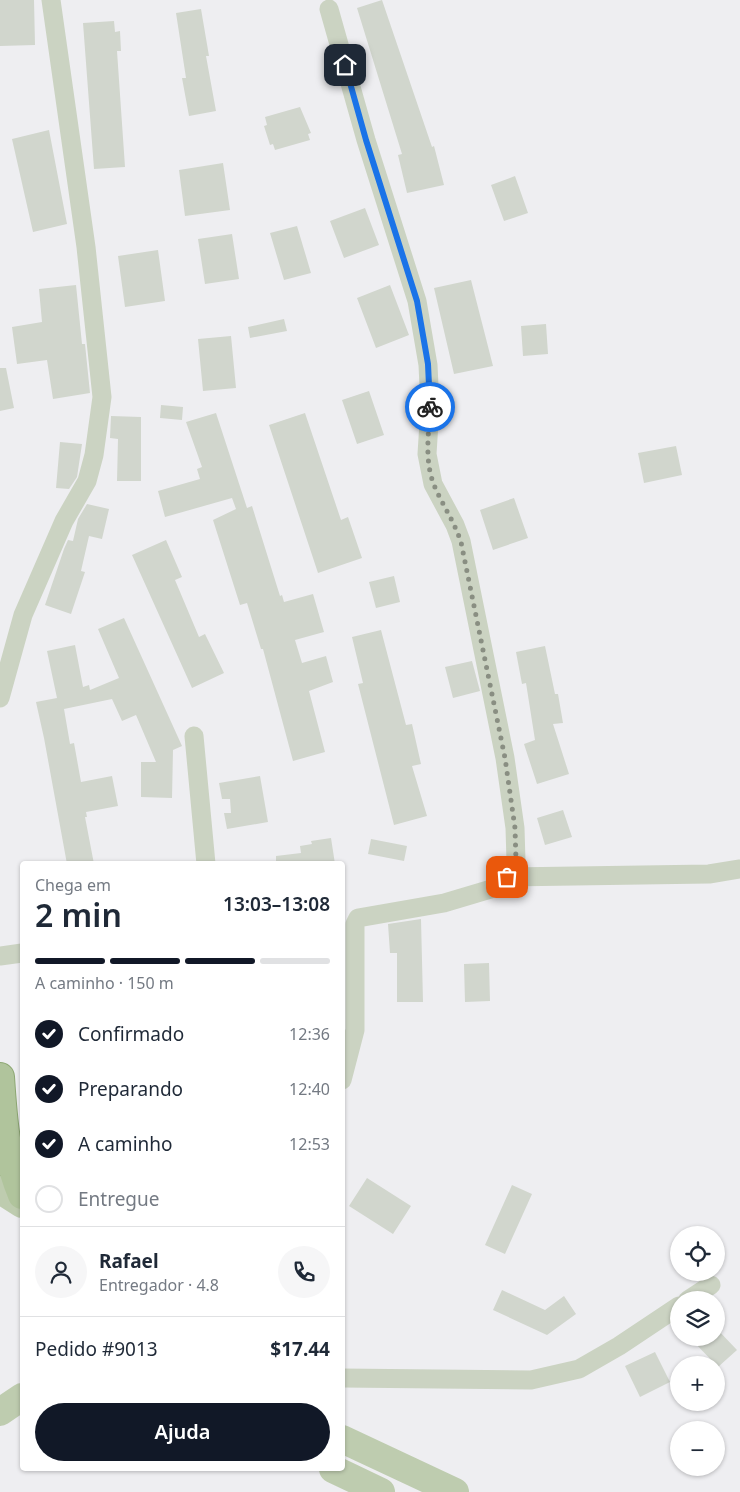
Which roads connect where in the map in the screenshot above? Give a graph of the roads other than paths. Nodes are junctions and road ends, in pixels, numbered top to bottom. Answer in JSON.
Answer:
{"nodes":[{"id":1,"x":51,"y":0,"type":"edge"},
{"id":2,"x":329,"y":9,"type":"dead end"},
{"id":3,"x":0,"y":698,"type":"edge"},
{"id":4,"x":194,"y":736,"type":"dead end"},
{"id":5,"x":206,"y":861,"type":"edge"},
{"id":6,"x":740,"y":870,"type":"edge"},
{"id":7,"x":507,"y":877,"type":"junction"},
{"id":8,"x":20,"y":954,"type":"edge"},
{"id":9,"x":0,"y":956,"type":"edge"},
{"id":10,"x":345,"y":1068,"type":"edge"},
{"id":11,"x":0,"y":1077,"type":"edge"},
{"id":12,"x":0,"y":1190,"type":"edge"},
{"id":13,"x":20,"y":1191,"type":"edge"},
{"id":14,"x":20,"y":1203,"type":"edge"},
{"id":15,"x":711,"y":1285,"type":"dead end"},
{"id":16,"x":702,"y":1291,"type":"edge"},
{"id":17,"x":670,"y":1312,"type":"edge"},
{"id":18,"x":345,"y":1378,"type":"edge"},
{"id":19,"x":345,"y":1439,"type":"edge"},
{"id":20,"x":337,"y":1471,"type":"edge"},
{"id":21,"x":381,"y":1492,"type":"edge"},
{"id":22,"x":455,"y":1492,"type":"edge"}],
"edges":[{"from":1,"to":3,"type":"street"},
{"from":2,"to":7,"type":"street"},
{"from":4,"to":5,"type":"street"},
{"from":6,"to":7,"type":"street"},
{"from":7,"to":10,"type":"street"},
{"from":8,"to":9,"type":"street"},
{"from":11,"to":13,"type":"highway"},
{"from":12,"to":14,"type":"main road"},
{"from":15,"to":16,"type":"street"},
{"from":17,"to":18,"type":"street"},
{"from":19,"to":22,"type":"main road"},
{"from":20,"to":21,"type":"main road"}]}
